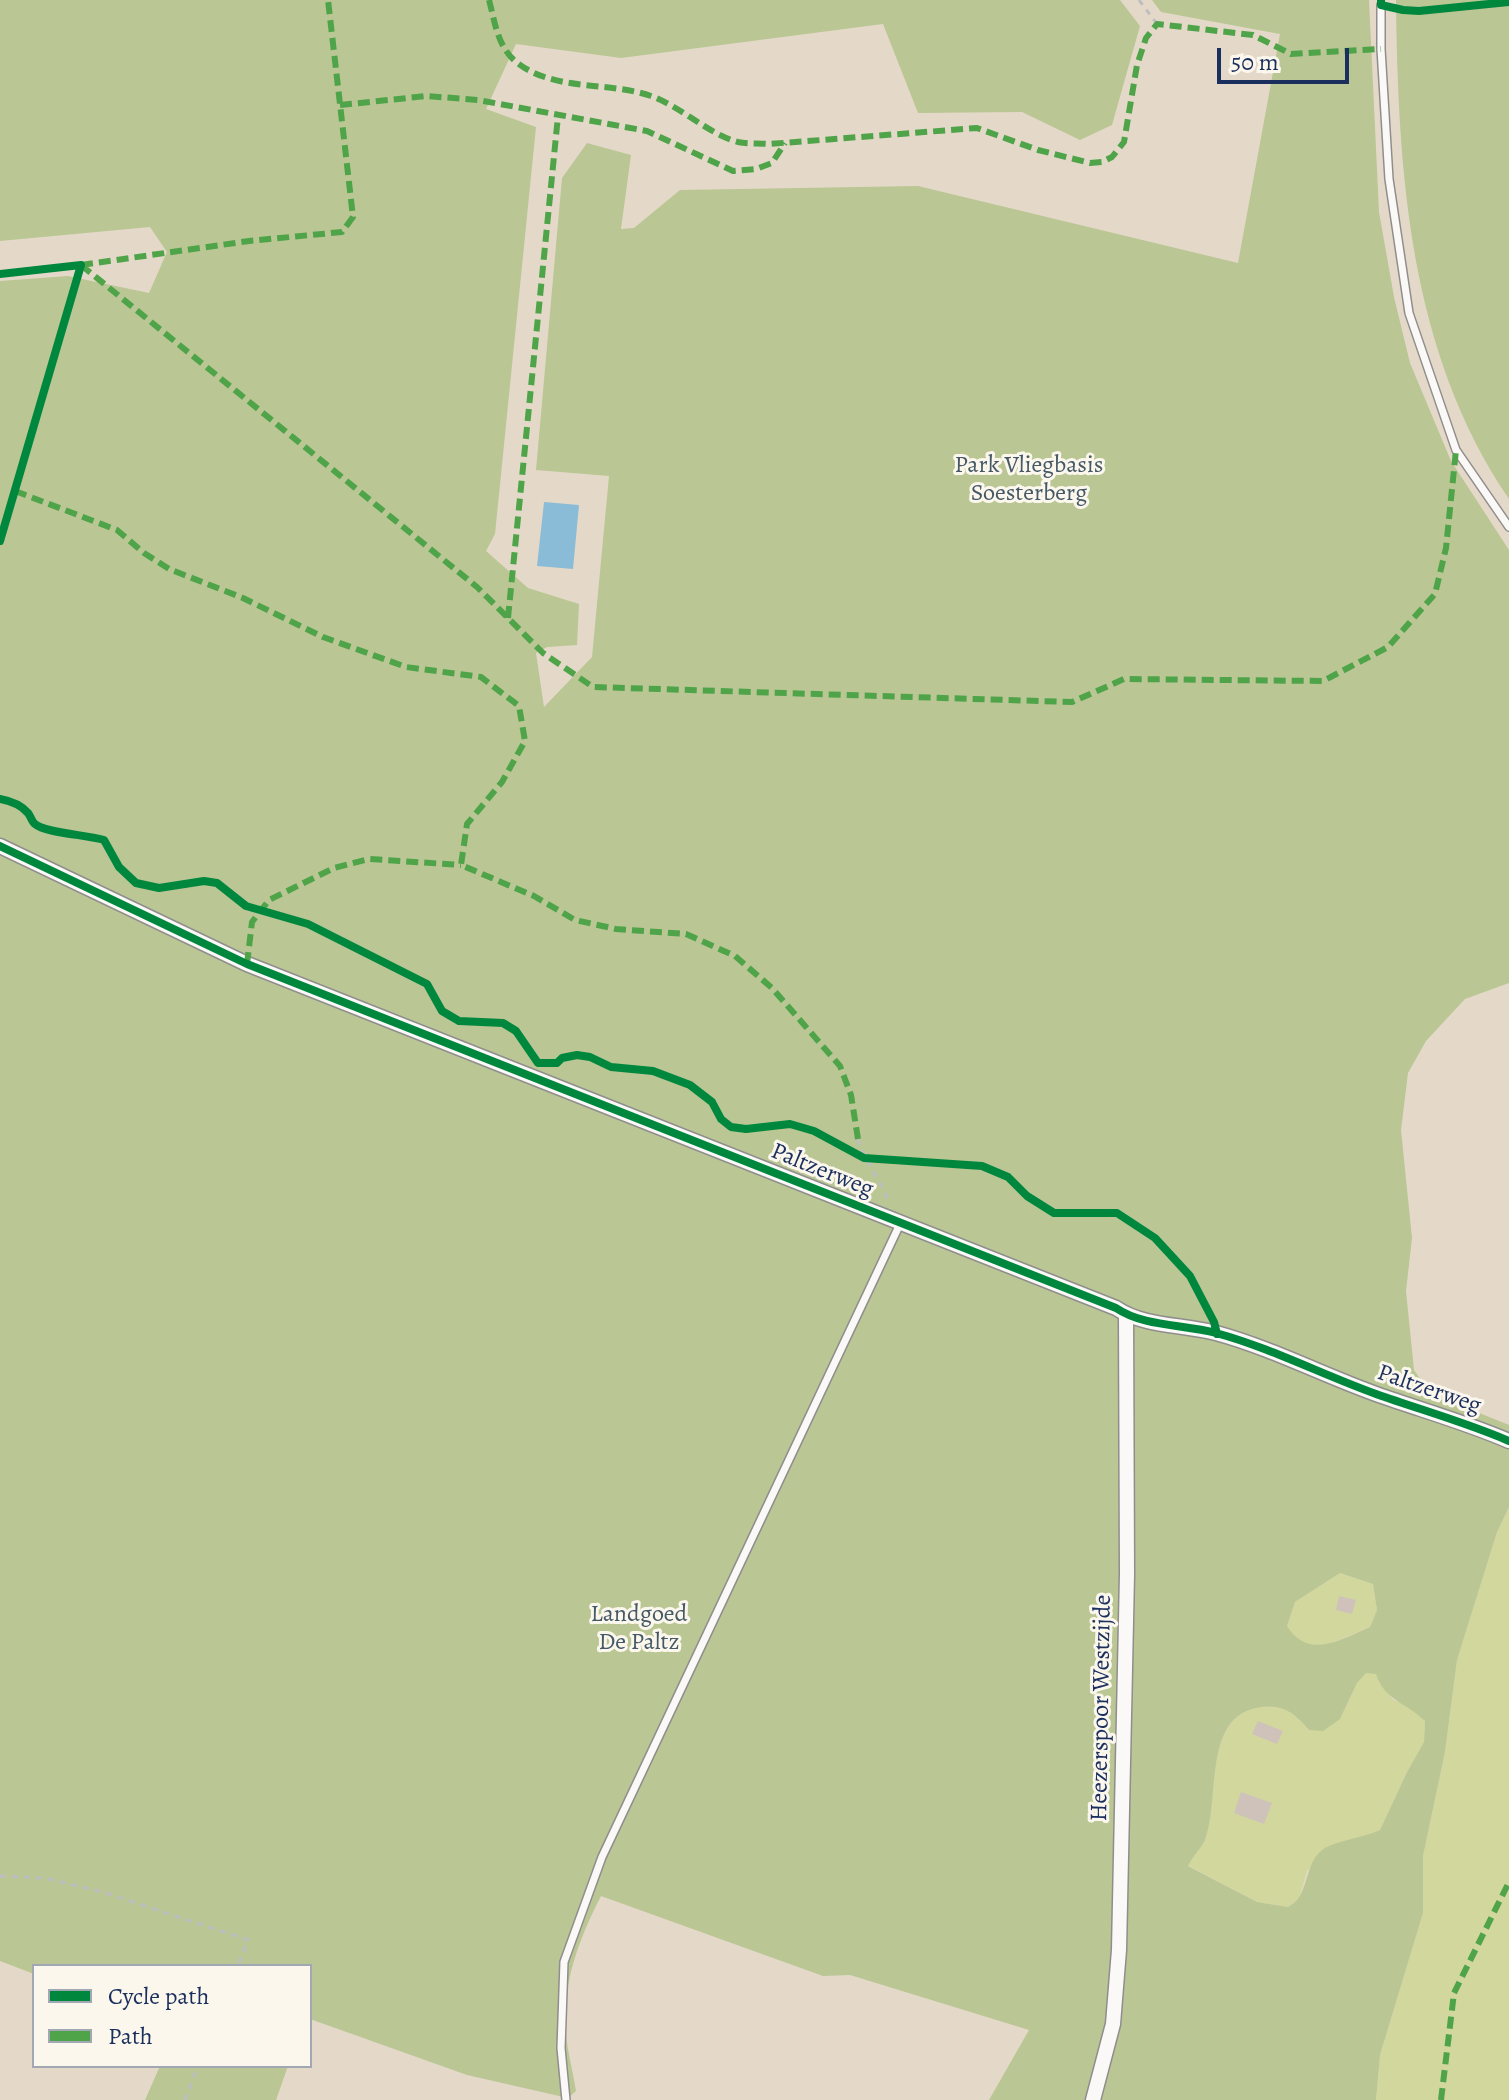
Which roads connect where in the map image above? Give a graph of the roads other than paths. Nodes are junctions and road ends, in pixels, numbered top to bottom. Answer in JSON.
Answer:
{"nodes":[{"id":1,"x":1381,"y":5,"type":"dead end"},
{"id":2,"x":1509,"y":527,"type":"edge"},
{"id":3,"x":0,"y":846,"type":"edge"},
{"id":4,"x":898,"y":1223,"type":"junction"},
{"id":5,"x":1126,"y":1315,"type":"junction"},
{"id":6,"x":1509,"y":1441,"type":"edge"},
{"id":7,"x":566,"y":2100,"type":"edge"},
{"id":8,"x":1093,"y":2100,"type":"edge"}],
"edges":[{"from":1,"to":2,"type":"lane"},
{"from":3,"to":4,"type":"street","name":"Paltzerweg"},
{"from":4,"to":5,"type":"street","name":"Paltzerweg"},
{"from":4,"to":7,"type":"lane"},
{"from":5,"to":6,"type":"street","name":"Paltzerweg"},
{"from":5,"to":8,"type":"street","name":"Heezerspoor Westzijde"}]}
